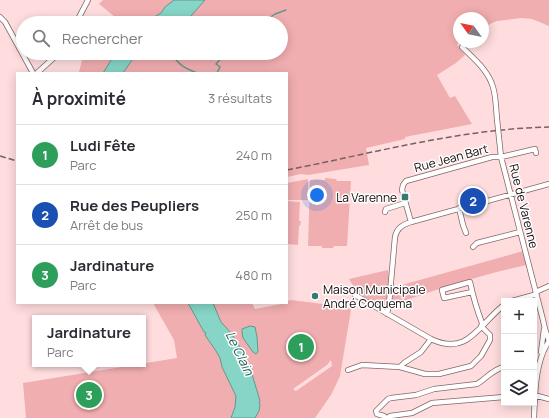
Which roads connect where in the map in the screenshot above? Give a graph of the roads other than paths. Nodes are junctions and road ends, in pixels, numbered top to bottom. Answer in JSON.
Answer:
{"nodes":[{"id":1,"x":88,"y":0,"type":"edge"},
{"id":2,"x":80,"y":16,"type":"edge"},
{"id":3,"x":0,"y":17,"type":"edge"},
{"id":4,"x":16,"y":43,"type":"edge"},
{"id":5,"x":463,"y":48,"type":"edge"},
{"id":6,"x":26,"y":60,"type":"edge"},
{"id":7,"x":51,"y":60,"type":"edge"},
{"id":8,"x":32,"y":72,"type":"edge"},
{"id":9,"x":38,"y":72,"type":"edge"},
{"id":10,"x":536,"y":153,"type":"dead end"},
{"id":11,"x":501,"y":157,"type":"junction"},
{"id":12,"x":549,"y":184,"type":"edge"},
{"id":13,"x":510,"y":195,"type":"junction"},
{"id":14,"x":405,"y":203,"type":"junction"},
{"id":15,"x":459,"y":208,"type":"junction"},
{"id":16,"x":385,"y":212,"type":"dead end"},
{"id":17,"x":411,"y":222,"type":"junction"},
{"id":18,"x":520,"y":232,"type":"junction"},
{"id":19,"x":466,"y":233,"type":"dead end"},
{"id":20,"x":473,"y":247,"type":"dead end"},
{"id":21,"x":549,"y":286,"type":"edge"},
{"id":22,"x":472,"y":292,"type":"junction"},
{"id":23,"x":536,"y":293,"type":"junction"},
{"id":24,"x":355,"y":295,"type":"dead end"},
{"id":25,"x":523,"y":298,"type":"edge"},
{"id":26,"x":501,"y":308,"type":"edge"},
{"id":27,"x":387,"y":314,"type":"junction"},
{"id":28,"x":543,"y":320,"type":"junction"},
{"id":29,"x":482,"y":325,"type":"junction"},
{"id":30,"x":549,"y":329,"type":"edge"},
{"id":31,"x":431,"y":339,"type":"junction"},
{"id":32,"x":549,"y":341,"type":"edge"},
{"id":33,"x":538,"y":362,"type":"edge"},
{"id":34,"x":400,"y":367,"type":"junction"},
{"id":35,"x":501,"y":368,"type":"edge"},
{"id":36,"x":348,"y":370,"type":"dead end"},
{"id":37,"x":537,"y":396,"type":"edge"},
{"id":38,"x":501,"y":397,"type":"edge"},
{"id":39,"x":549,"y":399,"type":"edge"},
{"id":40,"x":534,"y":406,"type":"edge"},
{"id":41,"x":387,"y":418,"type":"edge"},
{"id":42,"x":534,"y":418,"type":"edge"}],
"edges":[{"from":1,"to":2,"type":"street"},
{"from":3,"to":4,"type":"street"},
{"from":5,"to":11,"type":"street","name":"Rue de Varenne","bridge":true},
{"from":6,"to":8,"type":"street"},
{"from":7,"to":9,"type":"street"},
{"from":10,"to":11,"type":"street","name":"Rue Jean Bart"},
{"from":11,"to":13,"type":"street","name":"Rue de Varenne"},
{"from":11,"to":14,"type":"street","name":"Rue Jean Bart"},
{"from":12,"to":13,"type":"street"},
{"from":13,"to":15,"type":"street"},
{"from":13,"to":18,"type":"street","name":"Rue de Varenne"},
{"from":14,"to":16,"type":"street"},
{"from":14,"to":17,"type":"street","name":"Rue Jean Bart"},
{"from":15,"to":17,"type":"street"},
{"from":15,"to":19,"type":"street"},
{"from":17,"to":27,"type":"street"},
{"from":18,"to":20,"type":"street"},
{"from":18,"to":23,"type":"street","name":"Rue de Varenne"},
{"from":21,"to":23,"type":"street"},
{"from":22,"to":22,"type":"street"},
{"from":22,"to":29,"type":"street"},
{"from":23,"to":25,"type":"street"},
{"from":23,"to":28,"type":"street","name":"Rue de Varenne"},
{"from":24,"to":27,"type":"street"},
{"from":26,"to":29,"type":"street"},
{"from":27,"to":31,"type":"street"},
{"from":28,"to":30,"type":"street","name":"Rue de Varenne"},
{"from":28,"to":32,"type":"street","name":"Rue de Varenne"},
{"from":28,"to":33,"type":"street","name":"Rue de Varenne"},
{"from":29,"to":31,"type":"street"},
{"from":29,"to":34,"type":"street"},
{"from":31,"to":34,"type":"street"},
{"from":32,"to":33,"type":"street"},
{"from":34,"to":36,"type":"street"},
{"from":35,"to":41,"type":"street"},
{"from":37,"to":39,"type":"street"},
{"from":38,"to":41,"type":"street"},
{"from":40,"to":42,"type":"street","name":"Rue de Varenne"}]}
